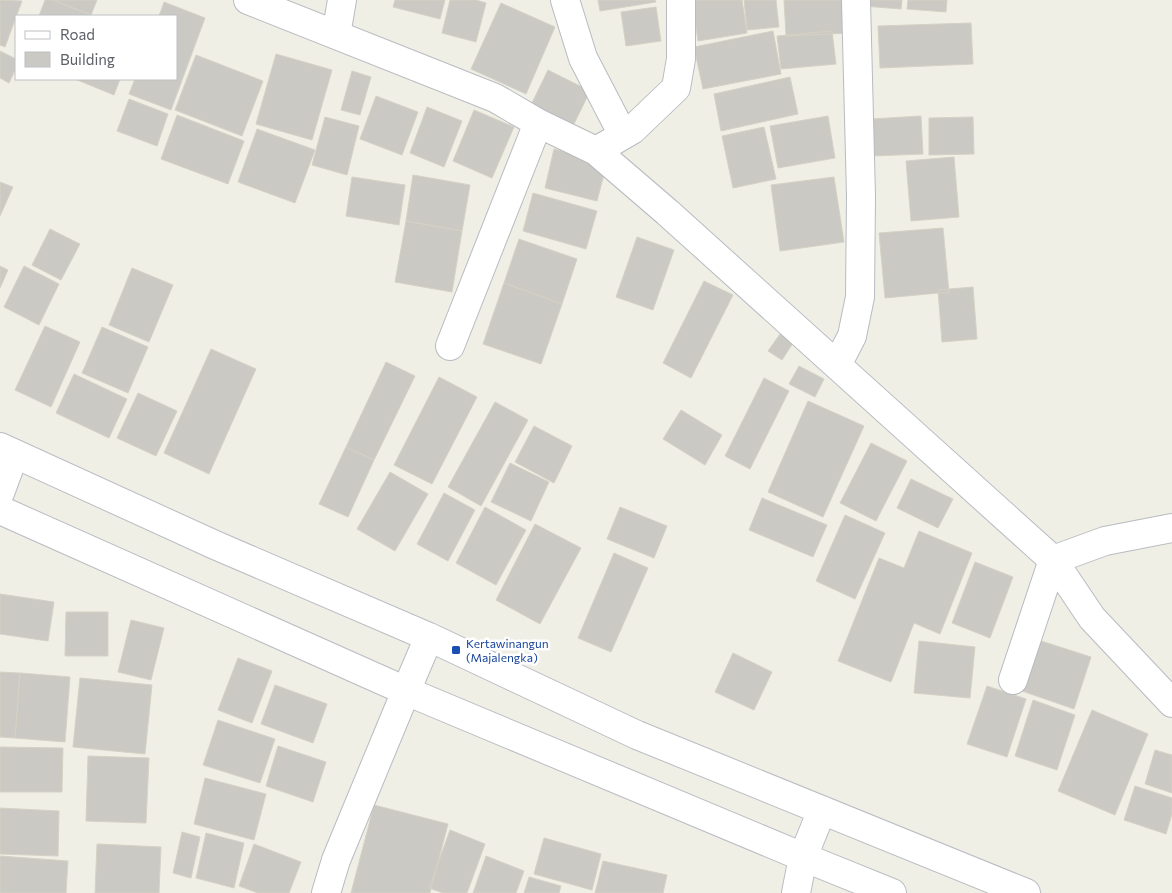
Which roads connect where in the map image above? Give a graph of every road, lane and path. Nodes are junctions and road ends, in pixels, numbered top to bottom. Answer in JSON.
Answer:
{"nodes":[{"id":1,"x":248,"y":0,"type":"edge"},
{"id":2,"x":342,"y":0,"type":"edge"},
{"id":3,"x":565,"y":0,"type":"edge"},
{"id":4,"x":681,"y":0,"type":"edge"},
{"id":5,"x":856,"y":0,"type":"edge"},
{"id":6,"x":336,"y":35,"type":"junction"},
{"id":7,"x":538,"y":122,"type":"junction"},
{"id":8,"x":627,"y":133,"type":"junction"},
{"id":9,"x":596,"y":151,"type":"junction"},
{"id":10,"x":450,"y":346,"type":"dead end"},
{"id":11,"x":837,"y":365,"type":"junction"},
{"id":12,"x":7,"y":451,"type":"edge"},
{"id":13,"x":0,"y":493,"type":"edge"},
{"id":14,"x":0,"y":510,"type":"edge"},
{"id":15,"x":1172,"y":528,"type":"edge"},
{"id":16,"x":1053,"y":560,"type":"junction"},
{"id":17,"x":429,"y":637,"type":"junction"},
{"id":18,"x":1013,"y":680,"type":"dead end"},
{"id":19,"x":406,"y":691,"type":"junction"},
{"id":20,"x":1172,"y":703,"type":"edge"},
{"id":21,"x":822,"y":810,"type":"junction"},
{"id":22,"x":803,"y":857,"type":"junction"},
{"id":23,"x":326,"y":893,"type":"edge"},
{"id":24,"x":796,"y":893,"type":"edge"},
{"id":25,"x":892,"y":893,"type":"edge"},
{"id":26,"x":1026,"y":893,"type":"edge"}],
"edges":[{"from":1,"to":6,"type":"street"},
{"from":2,"to":6,"type":"street"},
{"from":3,"to":8,"type":"street"},
{"from":4,"to":8,"type":"street"},
{"from":5,"to":11,"type":"street"},
{"from":6,"to":7,"type":"street"},
{"from":7,"to":9,"type":"street"},
{"from":7,"to":10,"type":"street"},
{"from":8,"to":9,"type":"street"},
{"from":9,"to":11,"type":"street"},
{"from":11,"to":16,"type":"street"},
{"from":12,"to":13,"type":"street"},
{"from":12,"to":17,"type":"street"},
{"from":14,"to":19,"type":"street"},
{"from":15,"to":16,"type":"street"},
{"from":16,"to":18,"type":"street"},
{"from":16,"to":20,"type":"street"},
{"from":17,"to":19,"type":"street"},
{"from":17,"to":21,"type":"street"},
{"from":19,"to":22,"type":"street"},
{"from":19,"to":23,"type":"street"},
{"from":21,"to":22,"type":"street"},
{"from":21,"to":26,"type":"street"},
{"from":22,"to":24,"type":"street"},
{"from":22,"to":25,"type":"street"}]}
